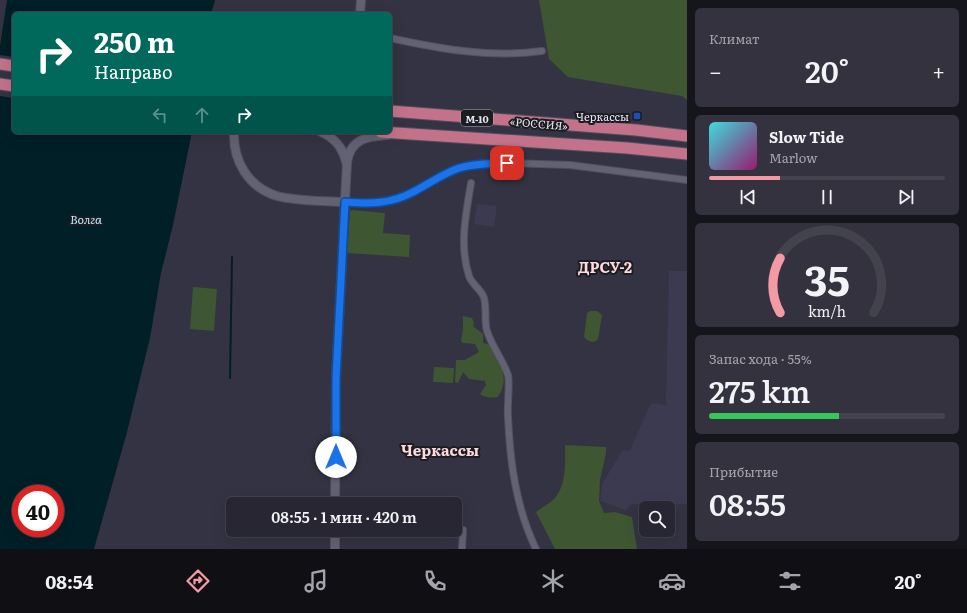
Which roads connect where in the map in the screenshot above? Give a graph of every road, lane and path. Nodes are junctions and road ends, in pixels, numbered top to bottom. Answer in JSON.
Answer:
{"nodes":[{"id":1,"x":361,"y":0,"type":"edge"},
{"id":2,"x":360,"y":12,"type":"edge"},
{"id":3,"x":392,"y":38,"type":"edge"},
{"id":4,"x":542,"y":51,"type":"dead end"},
{"id":5,"x":0,"y":64,"type":"edge"},
{"id":6,"x":12,"y":66,"type":"edge"},
{"id":7,"x":0,"y":84,"type":"edge"},
{"id":8,"x":12,"y":86,"type":"edge"},
{"id":9,"x":393,"y":111,"type":"edge"},
{"id":10,"x":392,"y":133,"type":"edge"},
{"id":11,"x":234,"y":134,"type":"edge"},
{"id":12,"x":325,"y":134,"type":"edge"},
{"id":13,"x":398,"y":134,"type":"junction"},
{"id":14,"x":687,"y":136,"type":"edge"},
{"id":15,"x":687,"y":154,"type":"edge"},
{"id":16,"x":346,"y":167,"type":"junction"},
{"id":17,"x":687,"y":180,"type":"edge"},
{"id":18,"x":471,"y":183,"type":"dead end"},
{"id":19,"x":345,"y":202,"type":"junction"},
{"id":20,"x":335,"y":497,"type":"edge"},
{"id":21,"x":463,"y":530,"type":"dead end"},
{"id":22,"x":335,"y":537,"type":"edge"},
{"id":23,"x":335,"y":549,"type":"edge"},
{"id":24,"x":462,"y":549,"type":"edge"},
{"id":25,"x":536,"y":549,"type":"edge"}],
"edges":[{"from":1,"to":2,"type":"street"},
{"from":3,"to":4,"type":"street"},
{"from":5,"to":6,"type":"highway"},
{"from":7,"to":8,"type":"highway"},
{"from":9,"to":14,"type":"highway","name":"«РОССИЯ»","number":"М-10"},
{"from":10,"to":13,"type":"highway","number":"М-10"},
{"from":11,"to":19,"type":"street"},
{"from":12,"to":16,"type":"street"},
{"from":13,"to":15,"type":"highway","name":"«РОССИЯ»","number":"М-10"},
{"from":13,"to":16,"type":"street"},
{"from":16,"to":19,"type":"street"},
{"from":17,"to":19,"type":"street"},
{"from":18,"to":25,"type":"street"},
{"from":19,"to":20,"type":"street"},
{"from":21,"to":24,"type":"street"},
{"from":22,"to":23,"type":"street"}]}
